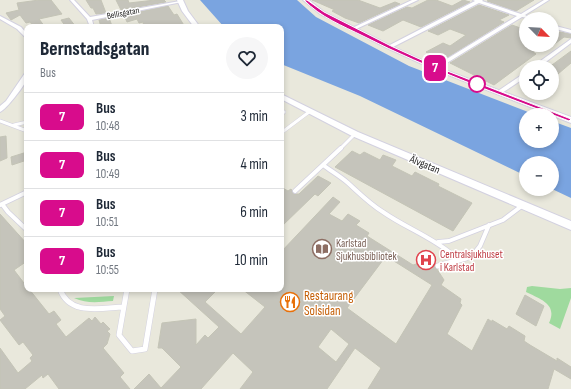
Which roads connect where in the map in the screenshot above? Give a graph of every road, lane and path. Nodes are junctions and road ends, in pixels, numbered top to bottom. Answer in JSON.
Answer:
{"nodes":[{"id":1,"x":72,"y":0,"type":"edge"},
{"id":2,"x":306,"y":0,"type":"edge"},
{"id":3,"x":416,"y":0,"type":"edge"},
{"id":4,"x":478,"y":0,"type":"edge"},
{"id":5,"x":547,"y":0,"type":"edge"},
{"id":6,"x":180,"y":1,"type":"edge"},
{"id":7,"x":528,"y":12,"type":"edge"},
{"id":8,"x":519,"y":15,"type":"edge"},
{"id":9,"x":0,"y":17,"type":"edge"},
{"id":10,"x":519,"y":17,"type":"edge"},
{"id":11,"x":89,"y":19,"type":"junction"},
{"id":12,"x":91,"y":24,"type":"edge"},
{"id":13,"x":195,"y":24,"type":"edge"},
{"id":14,"x":559,"y":28,"type":"edge"},
{"id":15,"x":352,"y":29,"type":"junction"},
{"id":16,"x":571,"y":32,"type":"edge"},
{"id":17,"x":24,"y":34,"type":"edge"},
{"id":18,"x":571,"y":41,"type":"edge"},
{"id":19,"x":389,"y":47,"type":"junction"},
{"id":20,"x":545,"y":60,"type":"edge"},
{"id":21,"x":435,"y":68,"type":"junction"},
{"id":22,"x":24,"y":78,"type":"edge"},
{"id":23,"x":519,"y":79,"type":"edge"},
{"id":24,"x":500,"y":92,"type":"junction"},
{"id":25,"x":284,"y":98,"type":"edge"},
{"id":26,"x":0,"y":110,"type":"edge"},
{"id":27,"x":309,"y":112,"type":"junction"},
{"id":28,"x":0,"y":120,"type":"edge"},
{"id":29,"x":571,"y":120,"type":"edge"},
{"id":30,"x":24,"y":123,"type":"edge"},
{"id":31,"x":12,"y":125,"type":"junction"},
{"id":32,"x":24,"y":131,"type":"edge"},
{"id":33,"x":284,"y":131,"type":"edge"},
{"id":34,"x":355,"y":134,"type":"junction"},
{"id":35,"x":324,"y":164,"type":"junction"},
{"id":36,"x":295,"y":191,"type":"dead end"},
{"id":37,"x":24,"y":194,"type":"edge"},
{"id":38,"x":1,"y":205,"type":"edge"},
{"id":39,"x":522,"y":205,"type":"junction"},
{"id":40,"x":489,"y":225,"type":"junction"},
{"id":41,"x":571,"y":226,"type":"edge"},
{"id":42,"x":24,"y":227,"type":"edge"},
{"id":43,"x":438,"y":242,"type":"junction"},
{"id":44,"x":459,"y":259,"type":"junction"},
{"id":45,"x":438,"y":266,"type":"dead end"},
{"id":46,"x":61,"y":292,"type":"edge"},
{"id":47,"x":126,"y":292,"type":"edge"},
{"id":48,"x":154,"y":292,"type":"edge"},
{"id":49,"x":123,"y":307,"type":"junction"}],
"edges":[{"from":1,"to":11,"type":"street"},
{"from":2,"to":15,"type":"street"},
{"from":3,"to":15,"type":"street"},
{"from":4,"to":8,"type":"street"},
{"from":4,"to":19,"type":"street"},
{"from":5,"to":7,"type":"street"},
{"from":6,"to":11,"type":"street","name":"Bellisgatan"},
{"from":6,"to":13,"type":"street"},
{"from":9,"to":17,"type":"street"},
{"from":10,"to":21,"type":"street"},
{"from":11,"to":12,"type":"street"},
{"from":14,"to":16,"type":"street"},
{"from":15,"to":19,"type":"street"},
{"from":18,"to":20,"type":"street"},
{"from":19,"to":21,"type":"street"},
{"from":21,"to":24,"type":"street"},
{"from":22,"to":26,"type":"street"},
{"from":23,"to":24,"type":"street"},
{"from":24,"to":29,"type":"street"},
{"from":25,"to":27,"type":"street","name":"Älvgatan"},
{"from":27,"to":33,"type":"lane"},
{"from":27,"to":34,"type":"street","name":"Älvgatan"},
{"from":28,"to":31,"type":"lane"},
{"from":30,"to":31,"type":"lane"},
{"from":31,"to":32,"type":"lane"},
{"from":34,"to":35,"type":"lane"},
{"from":34,"to":39,"type":"street","name":"Älvgatan"},
{"from":35,"to":36,"type":"lane"},
{"from":35,"to":43,"type":"lane"},
{"from":37,"to":38,"type":"lane"},
{"from":38,"to":42,"type":"lane"},
{"from":39,"to":40,"type":"lane"},
{"from":39,"to":41,"type":"street","name":"Älvgatan"},
{"from":40,"to":43,"type":"lane"},
{"from":40,"to":44,"type":"lane"},
{"from":43,"to":44,"type":"lane"},
{"from":44,"to":45,"type":"lane"},
{"from":46,"to":49,"type":"lane"},
{"from":47,"to":49,"type":"lane"},
{"from":48,"to":49,"type":"lane"}]}
